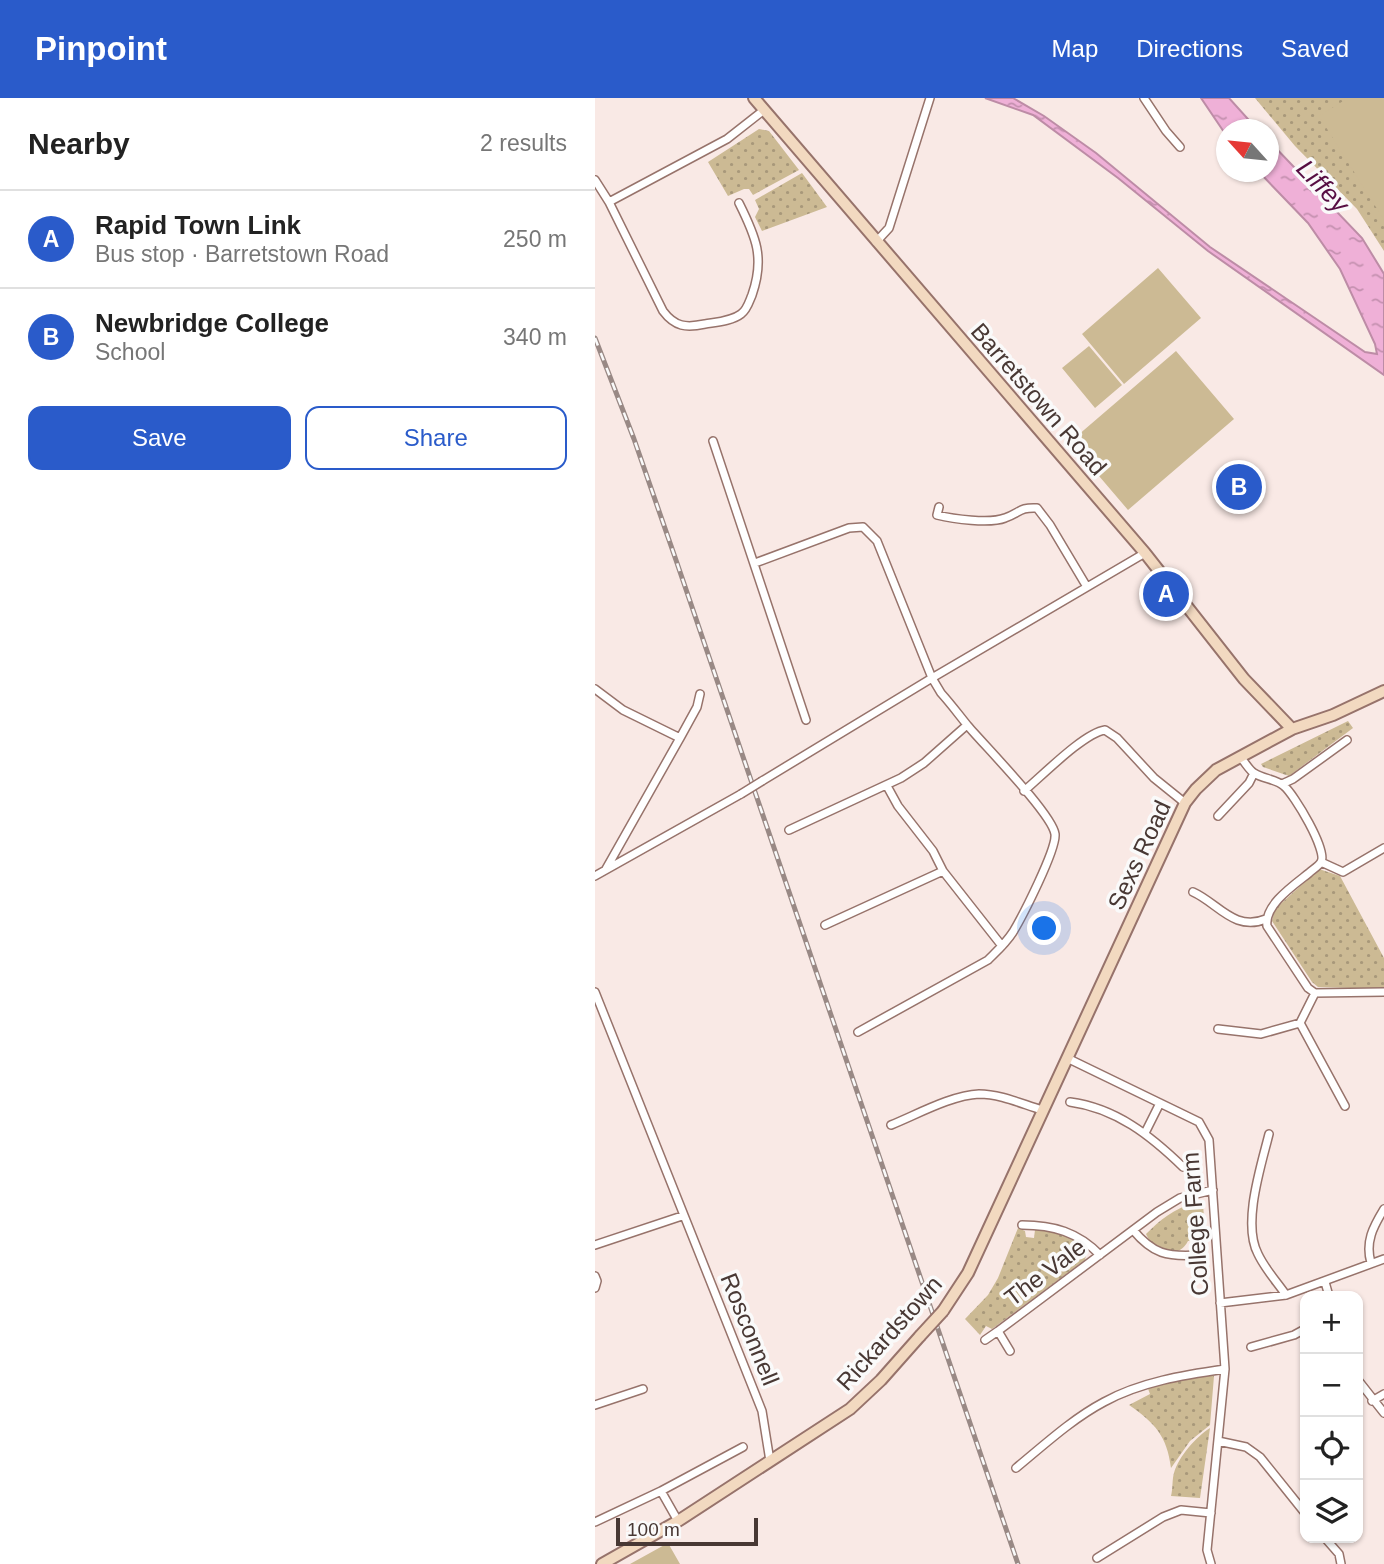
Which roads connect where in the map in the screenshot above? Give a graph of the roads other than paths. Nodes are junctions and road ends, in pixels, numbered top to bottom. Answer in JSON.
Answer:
{"nodes":[{"id":1,"x":754,"y":98,"type":"edge"},
{"id":2,"x":930,"y":98,"type":"edge"},
{"id":3,"x":1144,"y":98,"type":"edge"},
{"id":4,"x":764,"y":110,"type":"junction"},
{"id":5,"x":1180,"y":147,"type":"dead end"},
{"id":6,"x":595,"y":180,"type":"edge"},
{"id":7,"x":609,"y":202,"type":"junction"},
{"id":8,"x":739,"y":203,"type":"dead end"},
{"id":9,"x":876,"y":242,"type":"junction"},
{"id":10,"x":713,"y":441,"type":"dead end"},
{"id":11,"x":939,"y":507,"type":"dead end"},
{"id":12,"x":1145,"y":553,"type":"junction"},
{"id":13,"x":755,"y":563,"type":"junction"},
{"id":14,"x":1087,"y":587,"type":"junction"},
{"id":15,"x":932,"y":678,"type":"junction"},
{"id":16,"x":595,"y":689,"type":"edge"},
{"id":17,"x":1384,"y":691,"type":"edge"},
{"id":18,"x":700,"y":694,"type":"dead end"},
{"id":19,"x":806,"y":720,"type":"dead end"},
{"id":20,"x":967,"y":725,"type":"junction"},
{"id":21,"x":1292,"y":729,"type":"junction"},
{"id":22,"x":680,"y":738,"type":"junction"},
{"id":23,"x":1347,"y":740,"type":"dead end"},
{"id":24,"x":1240,"y":757,"type":"junction"},
{"id":25,"x":1254,"y":773,"type":"junction"},
{"id":26,"x":1282,"y":784,"type":"junction"},
{"id":27,"x":887,"y":786,"type":"junction"},
{"id":28,"x":1024,"y":790,"type":"junction"},
{"id":29,"x":1185,"y":803,"type":"junction"},
{"id":30,"x":1218,"y":816,"type":"dead end"},
{"id":31,"x":789,"y":831,"type":"dead end"},
{"id":32,"x":1384,"y":848,"type":"edge"},
{"id":33,"x":1321,"y":862,"type":"junction"},
{"id":34,"x":605,"y":870,"type":"junction"},
{"id":35,"x":943,"y":871,"type":"junction"},
{"id":36,"x":595,"y":876,"type":"edge"},
{"id":37,"x":1193,"y":892,"type":"dead end"},
{"id":38,"x":1266,"y":919,"type":"junction"},
{"id":39,"x":825,"y":925,"type":"dead end"},
{"id":40,"x":1002,"y":946,"type":"junction"},
{"id":41,"x":595,"y":992,"type":"edge"},
{"id":42,"x":1384,"y":992,"type":"edge"},
{"id":43,"x":1315,"y":993,"type":"junction"},
{"id":44,"x":1300,"y":1023,"type":"junction"},
{"id":45,"x":1218,"y":1029,"type":"dead end"},
{"id":46,"x":858,"y":1032,"type":"dead end"},
{"id":47,"x":1067,"y":1058,"type":"junction"},
{"id":48,"x":1070,"y":1102,"type":"dead end"},
{"id":49,"x":1160,"y":1103,"type":"junction"},
{"id":50,"x":1345,"y":1106,"type":"dead end"},
{"id":51,"x":1042,"y":1110,"type":"junction"},
{"id":52,"x":891,"y":1125,"type":"dead end"},
{"id":53,"x":1145,"y":1133,"type":"junction"},
{"id":54,"x":1269,"y":1134,"type":"dead end"},
{"id":55,"x":1183,"y":1167,"type":"dead end"},
{"id":56,"x":1213,"y":1190,"type":"junction"},
{"id":57,"x":1384,"y":1209,"type":"edge"},
{"id":58,"x":683,"y":1216,"type":"junction"},
{"id":59,"x":1022,"y":1225,"type":"dead end"},
{"id":60,"x":1133,"y":1230,"type":"junction"},
{"id":61,"x":595,"y":1245,"type":"edge"},
{"id":62,"x":1100,"y":1255,"type":"junction"},
{"id":63,"x":1198,"y":1255,"type":"dead end"},
{"id":64,"x":1384,"y":1259,"type":"edge"},
{"id":65,"x":1371,"y":1263,"type":"junction"},
{"id":66,"x":595,"y":1276,"type":"edge"},
{"id":67,"x":1325,"y":1282,"type":"junction"},
{"id":68,"x":595,"y":1289,"type":"edge"},
{"id":69,"x":1328,"y":1291,"type":"edge"},
{"id":70,"x":1286,"y":1296,"type":"junction"},
{"id":71,"x":1220,"y":1303,"type":"junction"},
{"id":72,"x":998,"y":1331,"type":"junction"},
{"id":73,"x":1300,"y":1332,"type":"edge"},
{"id":74,"x":985,"y":1340,"type":"dead end"},
{"id":75,"x":1251,"y":1348,"type":"dead end"},
{"id":76,"x":1010,"y":1350,"type":"dead end"},
{"id":77,"x":1225,"y":1369,"type":"junction"},
{"id":78,"x":1363,"y":1388,"type":"edge"},
{"id":79,"x":643,"y":1389,"type":"dead end"},
{"id":80,"x":1384,"y":1394,"type":"edge"},
{"id":81,"x":1372,"y":1401,"type":"junction"},
{"id":82,"x":595,"y":1405,"type":"edge"},
{"id":83,"x":1384,"y":1413,"type":"edge"},
{"id":84,"x":1218,"y":1441,"type":"junction"},
{"id":85,"x":744,"y":1447,"type":"dead end"},
{"id":86,"x":770,"y":1461,"type":"junction"},
{"id":87,"x":1016,"y":1468,"type":"dead end"},
{"id":88,"x":661,"y":1491,"type":"junction"},
{"id":89,"x":1300,"y":1507,"type":"edge"},
{"id":90,"x":1210,"y":1513,"type":"junction"},
{"id":91,"x":678,"y":1521,"type":"junction"},
{"id":92,"x":595,"y":1522,"type":"edge"},
{"id":93,"x":1329,"y":1543,"type":"edge"},
{"id":94,"x":1097,"y":1558,"type":"dead end"},
{"id":95,"x":602,"y":1564,"type":"edge"},
{"id":96,"x":1211,"y":1564,"type":"edge"},
{"id":97,"x":1341,"y":1564,"type":"edge"}],
"edges":[{"from":1,"to":4,"type":"street","name":"Barretstown Road"},
{"from":2,"to":9,"type":"street"},
{"from":3,"to":5,"type":"street"},
{"from":4,"to":7,"type":"street"},
{"from":4,"to":9,"type":"street","name":"Barretstown Road"},
{"from":6,"to":7,"type":"street"},
{"from":7,"to":8,"type":"street"},
{"from":9,"to":12,"type":"street","name":"Barretstown Road"},
{"from":10,"to":13,"type":"street"},
{"from":11,"to":14,"type":"street"},
{"from":12,"to":14,"type":"street"},
{"from":12,"to":21,"type":"street","name":"Barretstown Road"},
{"from":13,"to":15,"type":"street"},
{"from":13,"to":19,"type":"street"},
{"from":14,"to":15,"type":"street"},
{"from":15,"to":20,"type":"street"},
{"from":15,"to":34,"type":"street","bridge":true},
{"from":16,"to":22,"type":"street"},
{"from":17,"to":21,"type":"street","name":"Sexs Road"},
{"from":18,"to":22,"type":"street"},
{"from":20,"to":27,"type":"street"},
{"from":20,"to":28,"type":"street"},
{"from":21,"to":24,"type":"street","name":"Sexs Road"},
{"from":22,"to":34,"type":"street"},
{"from":23,"to":26,"type":"street"},
{"from":24,"to":25,"type":"street"},
{"from":24,"to":29,"type":"street","name":"Sexs Road"},
{"from":25,"to":26,"type":"street"},
{"from":25,"to":30,"type":"street"},
{"from":26,"to":33,"type":"street"},
{"from":27,"to":31,"type":"street"},
{"from":27,"to":35,"type":"street"},
{"from":28,"to":29,"type":"street"},
{"from":28,"to":40,"type":"street"},
{"from":29,"to":47,"type":"street","name":"Sexs Road"},
{"from":32,"to":33,"type":"street"},
{"from":33,"to":38,"type":"street"},
{"from":34,"to":36,"type":"street"},
{"from":35,"to":39,"type":"street"},
{"from":35,"to":40,"type":"street"},
{"from":37,"to":38,"type":"street"},
{"from":38,"to":43,"type":"street"},
{"from":40,"to":46,"type":"street"},
{"from":41,"to":58,"type":"street","name":"Rosconnell"},
{"from":42,"to":43,"type":"street"},
{"from":43,"to":44,"type":"street"},
{"from":44,"to":45,"type":"street"},
{"from":44,"to":50,"type":"street"},
{"from":47,"to":49,"type":"street","name":"College Farm"},
{"from":47,"to":51,"type":"street","name":"Rickardstown"},
{"from":48,"to":53,"type":"street","name":"College Farm"},
{"from":49,"to":53,"type":"street","name":"College Farm"},
{"from":49,"to":56,"type":"street","name":"College Farm"},
{"from":51,"to":52,"type":"street"},
{"from":51,"to":86,"type":"street","name":"Rickardstown","bridge":true},
{"from":53,"to":55,"type":"street","name":"College Farm"},
{"from":54,"to":70,"type":"street"},
{"from":56,"to":60,"type":"street","name":"The Vale"},
{"from":56,"to":71,"type":"street","name":"College Farm"},
{"from":57,"to":65,"type":"street"},
{"from":58,"to":61,"type":"street"},
{"from":58,"to":86,"type":"street","name":"Rosconnell"},
{"from":59,"to":62,"type":"street"},
{"from":60,"to":62,"type":"street","name":"The Vale"},
{"from":60,"to":63,"type":"street"},
{"from":62,"to":72,"type":"street","name":"The Vale"},
{"from":64,"to":65,"type":"street"},
{"from":65,"to":67,"type":"street"},
{"from":66,"to":68,"type":"street"},
{"from":67,"to":69,"type":"street"},
{"from":67,"to":70,"type":"street"},
{"from":70,"to":71,"type":"street"},
{"from":71,"to":77,"type":"street","name":"College Farm"},
{"from":72,"to":74,"type":"street"},
{"from":72,"to":76,"type":"street","name":"The Vale"},
{"from":73,"to":75,"type":"street"},
{"from":77,"to":84,"type":"street","name":"College Farm"},
{"from":77,"to":87,"type":"street"},
{"from":78,"to":81,"type":"street"},
{"from":79,"to":82,"type":"street"},
{"from":80,"to":81,"type":"street"},
{"from":81,"to":83,"type":"street"},
{"from":84,"to":89,"type":"street"},
{"from":84,"to":90,"type":"street","name":"College Farm"},
{"from":85,"to":88,"type":"street"},
{"from":86,"to":91,"type":"street","name":"Rickardstown"},
{"from":88,"to":91,"type":"street"},
{"from":88,"to":92,"type":"street"},
{"from":90,"to":94,"type":"street"},
{"from":90,"to":96,"type":"street","name":"College Farm"},
{"from":91,"to":95,"type":"street","name":"Rickardstown"},
{"from":93,"to":97,"type":"street"}]}
